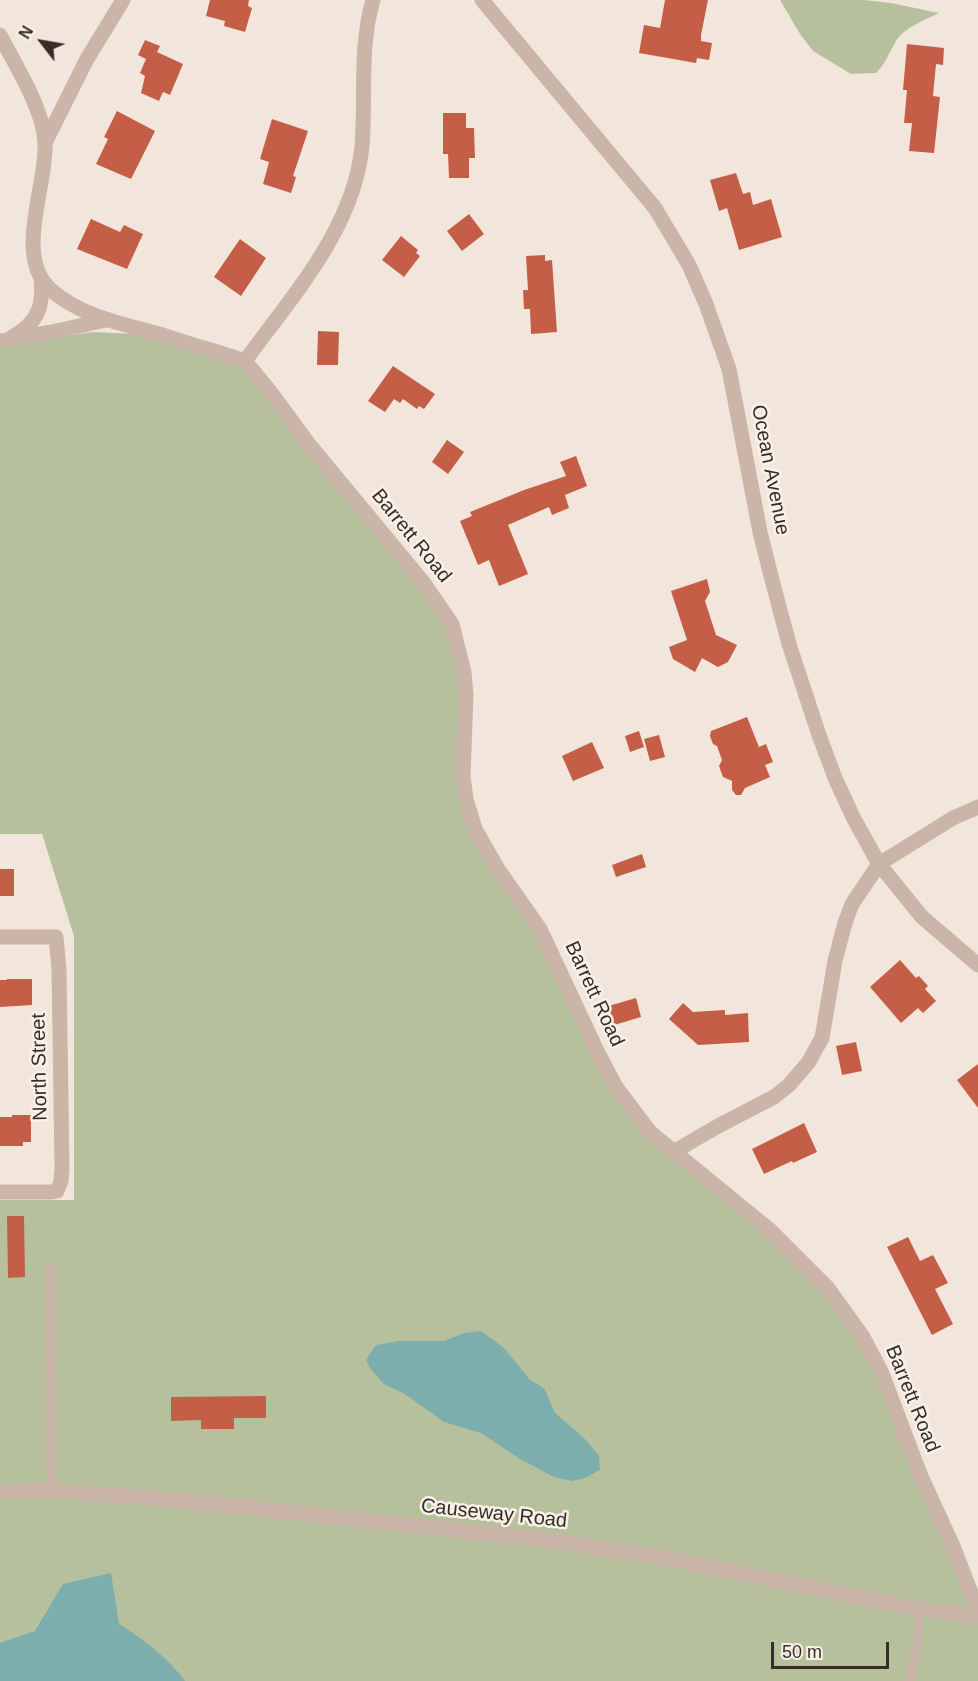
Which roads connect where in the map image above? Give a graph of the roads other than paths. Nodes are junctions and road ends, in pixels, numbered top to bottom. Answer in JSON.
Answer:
{"nodes":[{"id":1,"x":123,"y":0,"type":"edge"},
{"id":2,"x":373,"y":0,"type":"edge"},
{"id":3,"x":482,"y":0,"type":"edge"},
{"id":4,"x":0,"y":35,"type":"edge"},
{"id":5,"x":45,"y":143,"type":"junction"},
{"id":6,"x":41,"y":275,"type":"junction"},
{"id":7,"x":106,"y":320,"type":"junction"},
{"id":8,"x":4,"y":341,"type":"edge"},
{"id":9,"x":246,"y":361,"type":"junction"},
{"id":10,"x":978,"y":807,"type":"edge"},
{"id":11,"x":879,"y":864,"type":"junction"},
{"id":12,"x":0,"y":937,"type":"edge"},
{"id":13,"x":978,"y":965,"type":"edge"},
{"id":14,"x":675,"y":1150,"type":"junction"},
{"id":15,"x":0,"y":1192,"type":"edge"},
{"id":16,"x":51,"y":1266,"type":"dead end"},
{"id":17,"x":51,"y":1491,"type":"junction"},
{"id":18,"x":0,"y":1492,"type":"edge"},
{"id":19,"x":919,"y":1609,"type":"junction"},
{"id":20,"x":978,"y":1611,"type":"edge"},
{"id":21,"x":978,"y":1617,"type":"edge"},
{"id":22,"x":909,"y":1681,"type":"edge"}],
"edges":[{"from":1,"to":5,"type":"street"},
{"from":2,"to":9,"type":"street"},
{"from":3,"to":11,"type":"street","name":"Ocean Avenue"},
{"from":4,"to":5,"type":"street"},
{"from":5,"to":6,"type":"street"},
{"from":6,"to":7,"type":"street"},
{"from":6,"to":8,"type":"street"},
{"from":7,"to":8,"type":"street"},
{"from":7,"to":9,"type":"street"},
{"from":9,"to":14,"type":"street","name":"Barrett Road"},
{"from":10,"to":11,"type":"street"},
{"from":11,"to":13,"type":"street","name":"Ocean Avenue"},
{"from":11,"to":14,"type":"street"},
{"from":12,"to":15,"type":"street","name":"North Street"},
{"from":14,"to":20,"type":"street","name":"Barrett Road"},
{"from":16,"to":17,"type":"lane"},
{"from":17,"to":18,"type":"street","name":"Causeway Road"},
{"from":17,"to":19,"type":"street","name":"Causeway Road"},
{"from":19,"to":21,"type":"street","name":"Causeway Road"},
{"from":19,"to":22,"type":"lane"}]}
